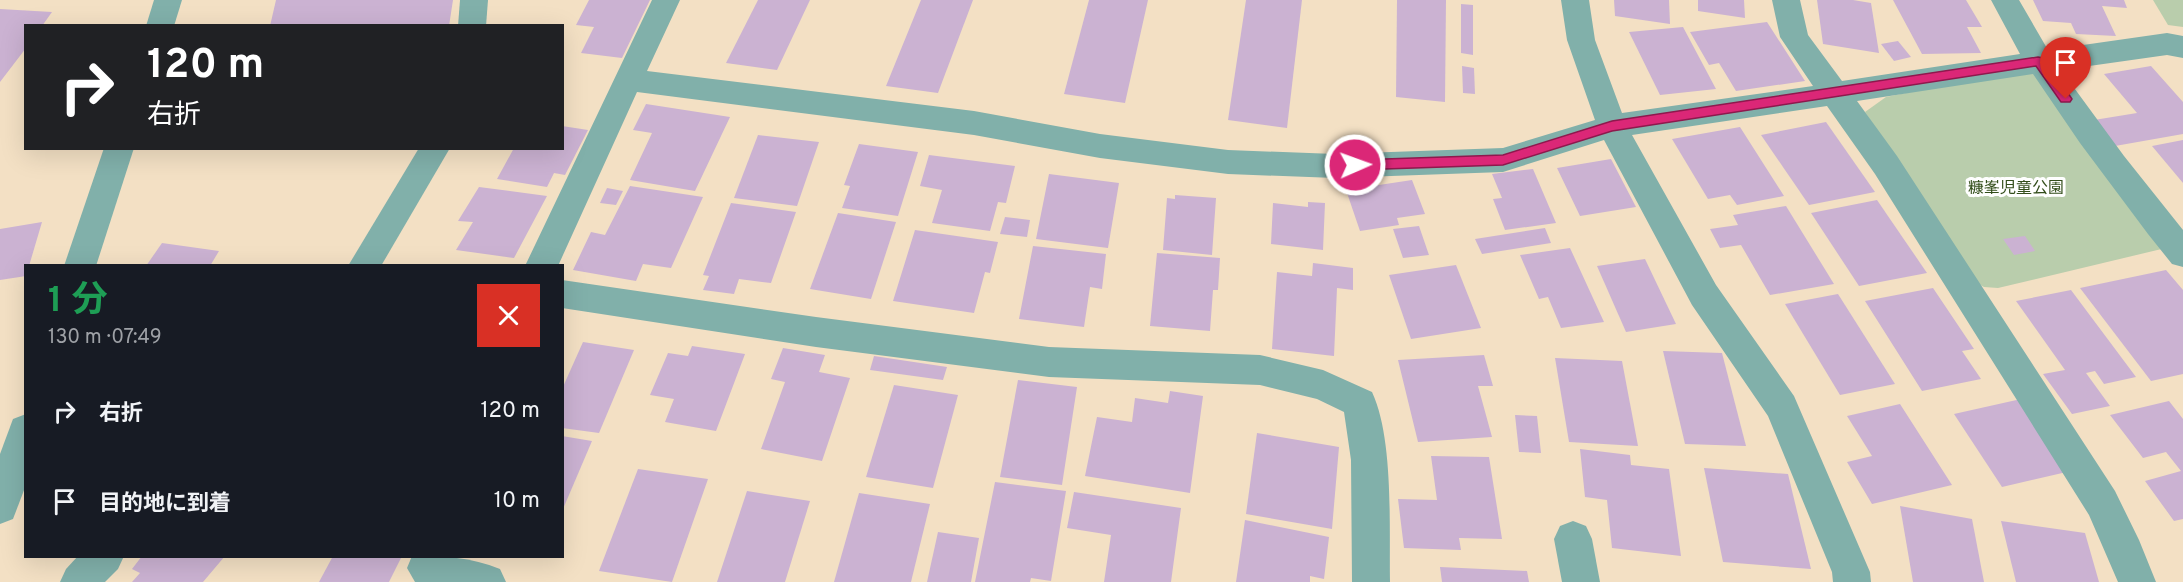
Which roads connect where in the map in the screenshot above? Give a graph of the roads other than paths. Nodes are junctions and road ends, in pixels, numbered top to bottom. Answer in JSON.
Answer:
{"nodes":[{"id":1,"x":168,"y":0,"type":"edge"},
{"id":2,"x":474,"y":0,"type":"edge"},
{"id":3,"x":666,"y":0,"type":"edge"},
{"id":4,"x":1575,"y":0,"type":"edge"},
{"id":5,"x":1786,"y":0,"type":"edge"},
{"id":6,"x":2005,"y":0,"type":"edge"},
{"id":7,"x":161,"y":24,"type":"edge"},
{"id":8,"x":472,"y":24,"type":"edge"},
{"id":9,"x":2183,"y":47,"type":"edge"},
{"id":10,"x":2038,"y":61,"type":"junction"},
{"id":11,"x":628,"y":80,"type":"junction"},
{"id":12,"x":1833,"y":94,"type":"junction"},
{"id":13,"x":1612,"y":126,"type":"junction"},
{"id":14,"x":118,"y":150,"type":"edge"},
{"id":15,"x":434,"y":150,"type":"edge"},
{"id":16,"x":2183,"y":254,"type":"edge"},
{"id":17,"x":81,"y":264,"type":"edge"},
{"id":18,"x":365,"y":264,"type":"edge"},
{"id":19,"x":542,"y":264,"type":"edge"},
{"id":20,"x":564,"y":294,"type":"edge"},
{"id":21,"x":24,"y":436,"type":"edge"},
{"id":22,"x":0,"y":507,"type":"edge"},
{"id":23,"x":1573,"y":539,"type":"dead end"},
{"id":24,"x":103,"y":558,"type":"edge"},
{"id":25,"x":425,"y":569,"type":"edge"},
{"id":26,"x":79,"y":582,"type":"edge"},
{"id":27,"x":487,"y":582,"type":"edge"},
{"id":28,"x":1371,"y":582,"type":"edge"},
{"id":29,"x":1581,"y":582,"type":"edge"},
{"id":30,"x":1852,"y":582,"type":"edge"},
{"id":31,"x":2137,"y":582,"type":"edge"}],
"edges":[{"from":1,"to":7,"type":"street"},
{"from":2,"to":8,"type":"street"},
{"from":3,"to":11,"type":"street"},
{"from":4,"to":13,"type":"street"},
{"from":5,"to":12,"type":"street"},
{"from":6,"to":10,"type":"street"},
{"from":9,"to":10,"type":"street"},
{"from":10,"to":12,"type":"street"},
{"from":10,"to":16,"type":"street"},
{"from":11,"to":13,"type":"street"},
{"from":11,"to":19,"type":"street"},
{"from":12,"to":13,"type":"street"},
{"from":12,"to":31,"type":"street"},
{"from":13,"to":30,"type":"street"},
{"from":14,"to":17,"type":"street"},
{"from":15,"to":18,"type":"street"},
{"from":20,"to":28,"type":"street"},
{"from":21,"to":22,"type":"street"},
{"from":23,"to":29,"type":"street"},
{"from":24,"to":26,"type":"street"},
{"from":25,"to":27,"type":"street"}]}
